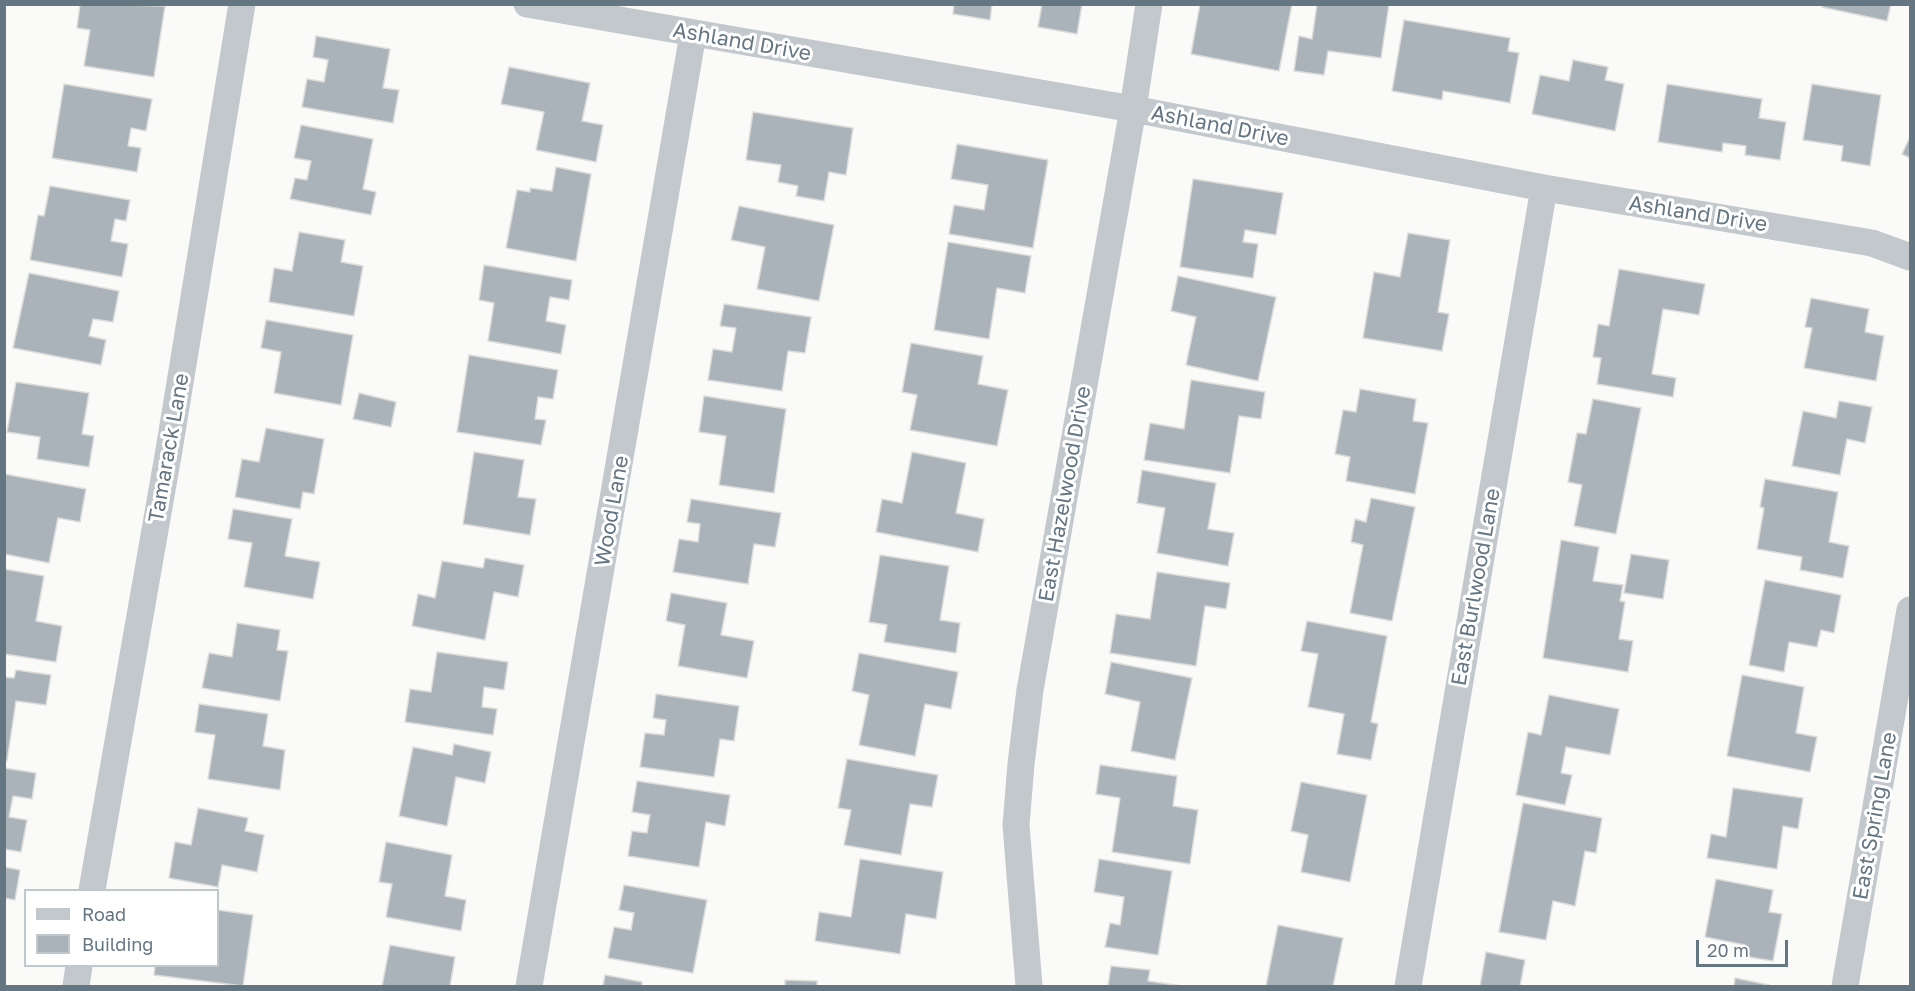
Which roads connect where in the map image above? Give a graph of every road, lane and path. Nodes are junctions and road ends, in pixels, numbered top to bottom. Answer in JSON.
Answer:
{"nodes":[{"id":1,"x":242,"y":4,"type":"edge"},
{"id":2,"x":527,"y":4,"type":"edge"},
{"id":3,"x":1149,"y":4,"type":"edge"},
{"id":4,"x":693,"y":34,"type":"junction"},
{"id":5,"x":1133,"y":110,"type":"junction"},
{"id":6,"x":1544,"y":188,"type":"junction"},
{"id":7,"x":1911,"y":257,"type":"edge"},
{"id":8,"x":1911,"y":610,"type":"edge"},
{"id":9,"x":92,"y":889,"type":"edge"},
{"id":10,"x":79,"y":967,"type":"edge"},
{"id":11,"x":76,"y":987,"type":"edge"},
{"id":12,"x":530,"y":987,"type":"edge"},
{"id":13,"x":1029,"y":987,"type":"edge"},
{"id":14,"x":1408,"y":987,"type":"edge"},
{"id":15,"x":1845,"y":987,"type":"edge"}],
"edges":[{"from":1,"to":9,"type":"street","name":"Tamarack Lane"},
{"from":2,"to":4,"type":"street","name":"Ashland Drive"},
{"from":3,"to":5,"type":"street","name":"East Hazelwood Drive"},
{"from":4,"to":5,"type":"street","name":"Ashland Drive"},
{"from":4,"to":12,"type":"street","name":"Wood Lane"},
{"from":5,"to":6,"type":"street","name":"Ashland Drive"},
{"from":5,"to":13,"type":"street","name":"East Hazelwood Drive"},
{"from":6,"to":7,"type":"street","name":"Ashland Drive"},
{"from":6,"to":14,"type":"street","name":"East Burlwood Lane"},
{"from":8,"to":15,"type":"street","name":"East Spring Lane"},
{"from":10,"to":11,"type":"street"}]}
